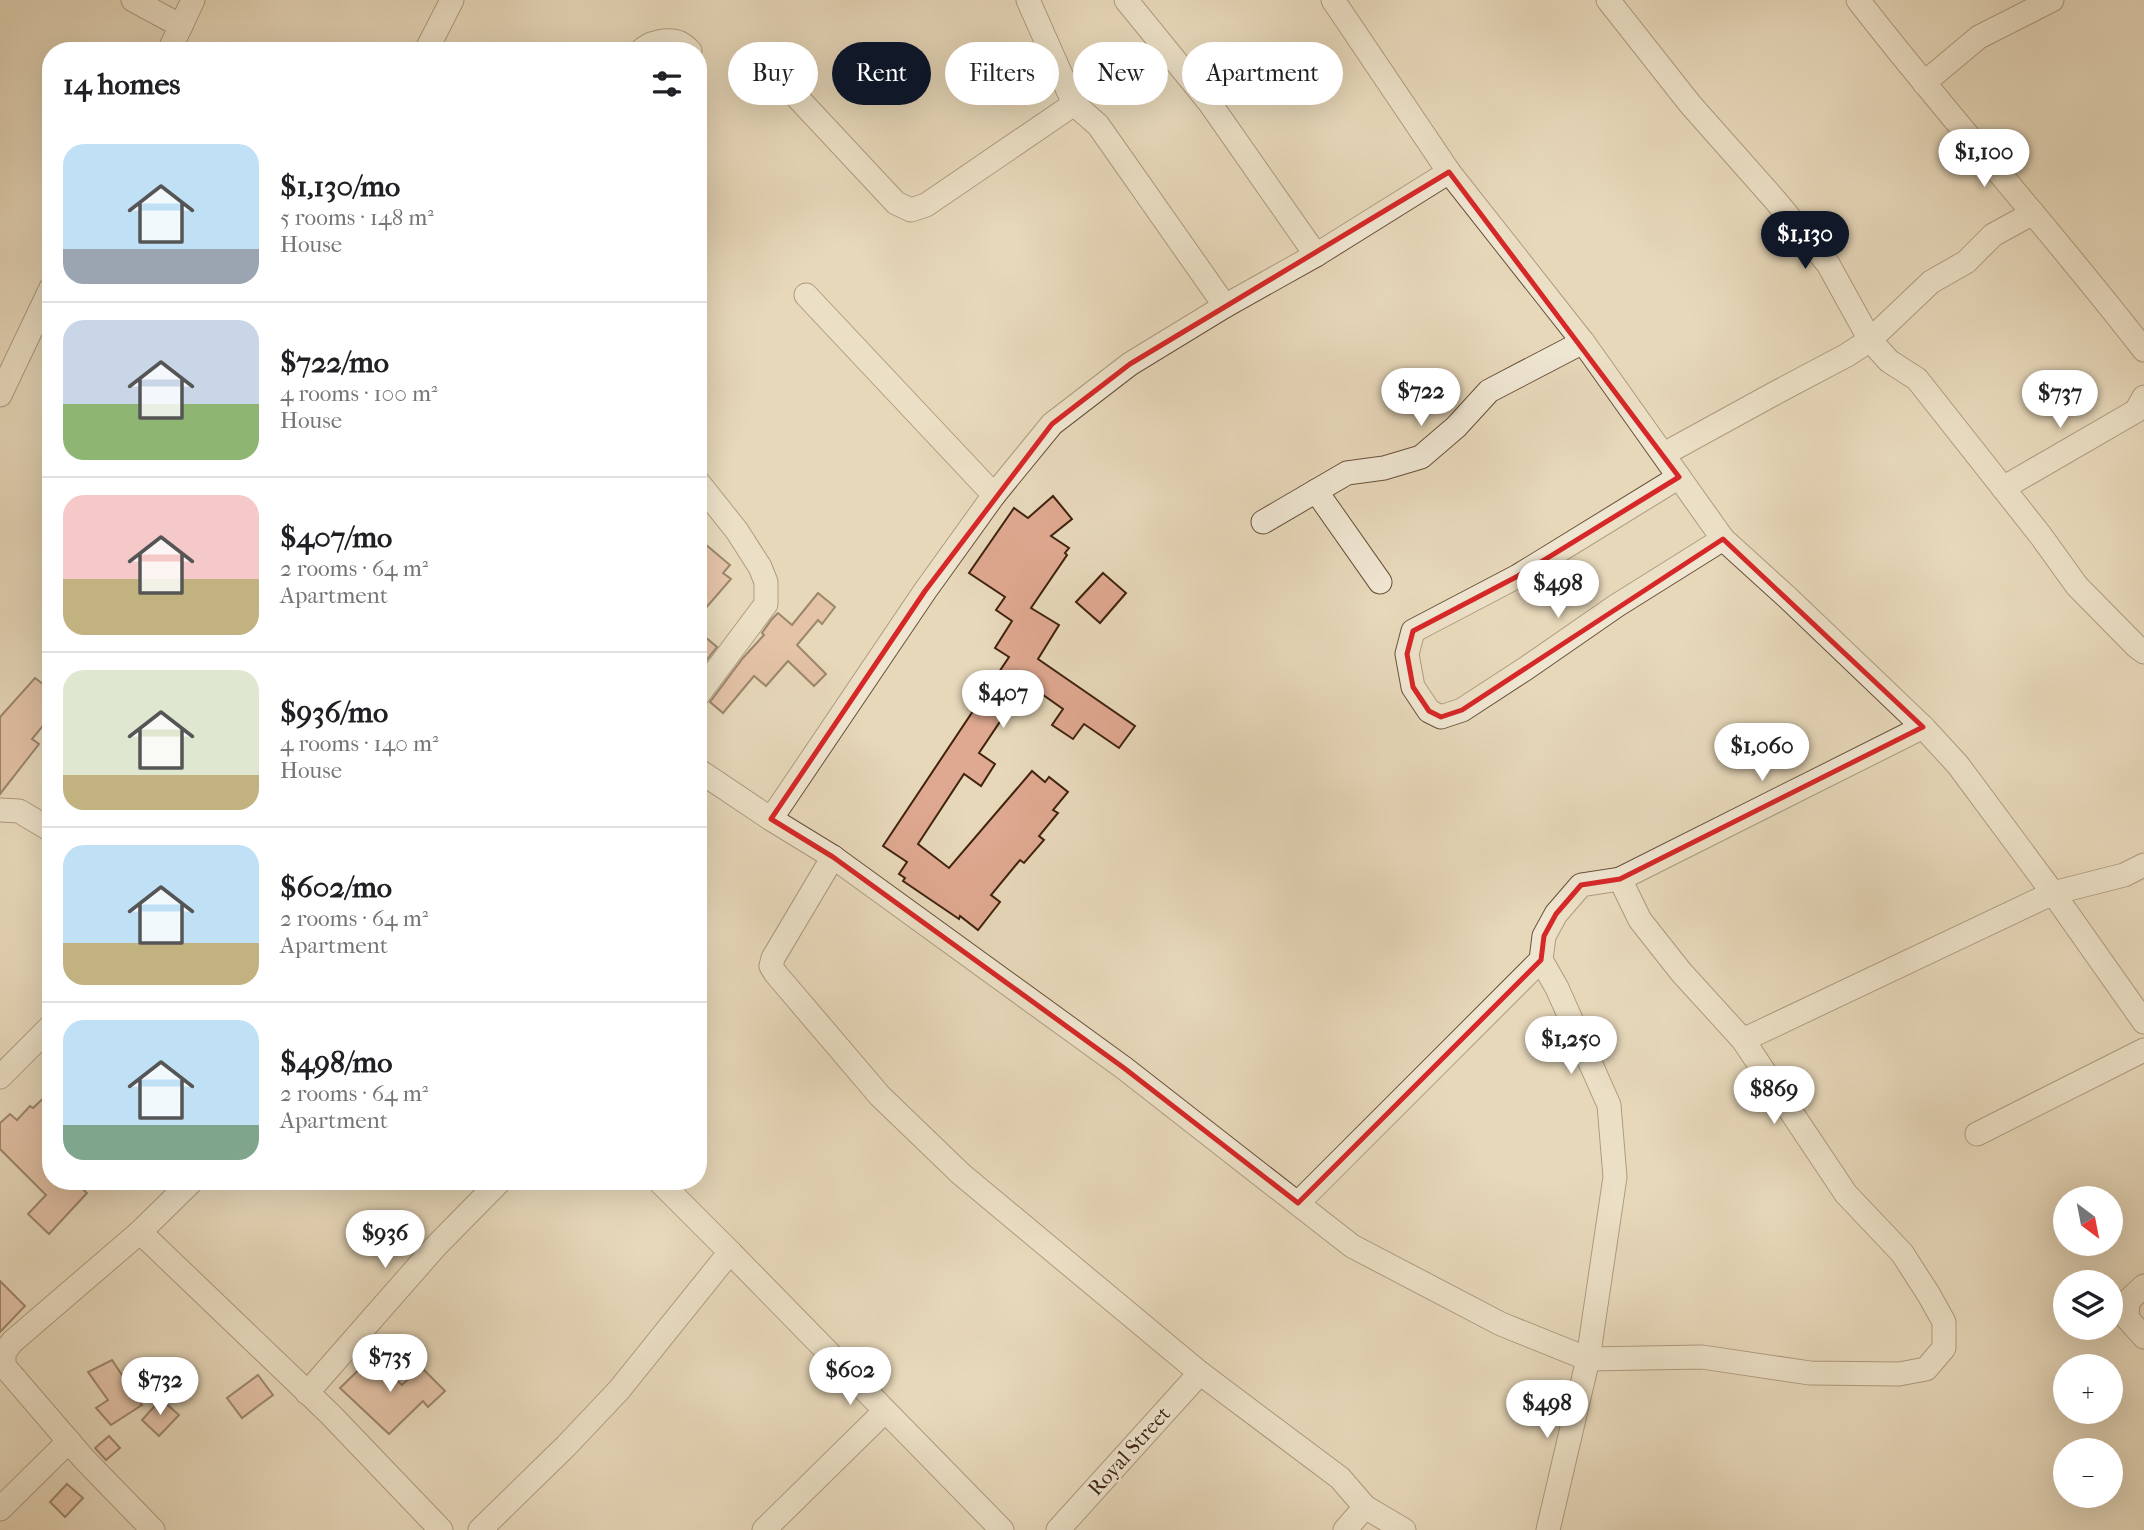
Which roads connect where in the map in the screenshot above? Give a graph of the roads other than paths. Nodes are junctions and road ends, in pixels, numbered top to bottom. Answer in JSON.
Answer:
{"nodes":[{"id":1,"x":133,"y":0,"type":"edge"},
{"id":2,"x":193,"y":0,"type":"edge"},
{"id":3,"x":452,"y":0,"type":"edge"},
{"id":4,"x":1028,"y":0,"type":"edge"},
{"id":5,"x":1126,"y":0,"type":"edge"},
{"id":6,"x":1333,"y":0,"type":"edge"},
{"id":7,"x":1608,"y":0,"type":"edge"},
{"id":8,"x":1858,"y":0,"type":"edge"},
{"id":9,"x":2052,"y":0,"type":"edge"},
{"id":10,"x":181,"y":26,"type":"junction"},
{"id":11,"x":173,"y":42,"type":"edge"},
{"id":12,"x":431,"y":42,"type":"edge"},
{"id":13,"x":1924,"y":83,"type":"junction"},
{"id":14,"x":1073,"y":102,"type":"edge"},
{"id":15,"x":804,"y":105,"type":"edge"},
{"id":16,"x":1073,"y":105,"type":"edge"},
{"id":17,"x":1075,"y":105,"type":"edge"},
{"id":18,"x":1449,"y":172,"type":"junction"},
{"id":19,"x":2033,"y":213,"type":"junction"},
{"id":20,"x":1316,"y":255,"type":"junction"},
{"id":21,"x":806,"y":295,"type":"dead end"},
{"id":22,"x":1225,"y":306,"type":"junction"},
{"id":23,"x":42,"y":307,"type":"edge"},
{"id":24,"x":1870,"y":340,"type":"junction"},
{"id":25,"x":1583,"y":342,"type":"junction"},
{"id":26,"x":2144,"y":350,"type":"edge"},
{"id":27,"x":0,"y":395,"type":"edge"},
{"id":28,"x":2144,"y":397,"type":"edge"},
{"id":29,"x":1664,"y":454,"type":"junction"},
{"id":30,"x":1679,"y":477,"type":"junction"},
{"id":31,"x":2003,"y":488,"type":"junction"},
{"id":32,"x":1316,"y":491,"type":"junction"},
{"id":33,"x":707,"y":493,"type":"edge"},
{"id":34,"x":994,"y":495,"type":"junction"},
{"id":35,"x":1262,"y":522,"type":"dead end"},
{"id":36,"x":1723,"y":540,"type":"junction"},
{"id":37,"x":1380,"y":582,"type":"dead end"},
{"id":38,"x":2141,"y":646,"type":"edge"},
{"id":39,"x":707,"y":683,"type":"edge"},
{"id":40,"x":1923,"y":727,"type":"junction"},
{"id":41,"x":707,"y":776,"type":"edge"},
{"id":42,"x":0,"y":810,"type":"edge"},
{"id":43,"x":771,"y":820,"type":"junction"},
{"id":44,"x":42,"y":825,"type":"edge"},
{"id":45,"x":833,"y":857,"type":"junction"},
{"id":46,"x":2144,"y":865,"type":"edge"},
{"id":47,"x":1620,"y":879,"type":"junction"},
{"id":48,"x":2053,"y":893,"type":"junction"},
{"id":49,"x":1541,"y":960,"type":"junction"},
{"id":50,"x":2144,"y":1022,"type":"edge"},
{"id":51,"x":42,"y":1035,"type":"edge"},
{"id":52,"x":1743,"y":1040,"type":"junction"},
{"id":53,"x":2144,"y":1050,"type":"edge"},
{"id":54,"x":0,"y":1077,"type":"edge"},
{"id":55,"x":1977,"y":1134,"type":"dead end"},
{"id":56,"x":183,"y":1190,"type":"edge"},
{"id":57,"x":491,"y":1190,"type":"edge"},
{"id":58,"x":668,"y":1190,"type":"edge"},
{"id":59,"x":1298,"y":1203,"type":"junction"},
{"id":60,"x":140,"y":1232,"type":"junction"},
{"id":61,"x":730,"y":1252,"type":"junction"},
{"id":62,"x":2144,"y":1286,"type":"edge"},
{"id":63,"x":2144,"y":1337,"type":"edge"},
{"id":64,"x":1588,"y":1359,"type":"junction"},
{"id":65,"x":1200,"y":1373,"type":"junction"},
{"id":66,"x":307,"y":1393,"type":"junction"},
{"id":67,"x":885,"y":1412,"type":"junction"},
{"id":68,"x":69,"y":1441,"type":"junction"},
{"id":69,"x":1365,"y":1507,"type":"junction"},
{"id":70,"x":0,"y":1509,"type":"edge"},
{"id":71,"x":153,"y":1530,"type":"edge"},
{"id":72,"x":441,"y":1530,"type":"edge"},
{"id":73,"x":480,"y":1530,"type":"edge"},
{"id":74,"x":764,"y":1530,"type":"edge"},
{"id":75,"x":1002,"y":1530,"type":"edge"},
{"id":76,"x":1058,"y":1530,"type":"edge"},
{"id":77,"x":1345,"y":1530,"type":"edge"},
{"id":78,"x":1404,"y":1530,"type":"edge"},
{"id":79,"x":1548,"y":1530,"type":"edge"}],
"edges":[{"from":1,"to":10,"type":"street"},
{"from":2,"to":10,"type":"street"},
{"from":3,"to":12,"type":"street"},
{"from":4,"to":14,"type":"street"},
{"from":5,"to":20,"type":"street"},
{"from":6,"to":18,"type":"street"},
{"from":7,"to":24,"type":"street"},
{"from":8,"to":13,"type":"street"},
{"from":9,"to":13,"type":"street"},
{"from":10,"to":11,"type":"street"},
{"from":13,"to":19,"type":"street"},
{"from":15,"to":16,"type":"street"},
{"from":17,"to":22,"type":"street"},
{"from":18,"to":20,"type":"street"},
{"from":18,"to":25,"type":"street"},
{"from":19,"to":24,"type":"street"},
{"from":19,"to":26,"type":"street"},
{"from":20,"to":22,"type":"street"},
{"from":21,"to":34,"type":"street"},
{"from":22,"to":34,"type":"street"},
{"from":23,"to":27,"type":"street"},
{"from":24,"to":29,"type":"street"},
{"from":24,"to":31,"type":"street"},
{"from":25,"to":29,"type":"street"},
{"from":25,"to":32,"type":"street"},
{"from":28,"to":31,"type":"street"},
{"from":29,"to":30,"type":"street"},
{"from":30,"to":36,"type":"street"},
{"from":30,"to":36,"type":"street"},
{"from":31,"to":38,"type":"street"},
{"from":32,"to":35,"type":"street"},
{"from":32,"to":37,"type":"street"},
{"from":33,"to":39,"type":"street"},
{"from":34,"to":43,"type":"street"},
{"from":36,"to":40,"type":"street"},
{"from":40,"to":47,"type":"street"},
{"from":40,"to":48,"type":"street"},
{"from":41,"to":43,"type":"street"},
{"from":42,"to":44,"type":"street"},
{"from":43,"to":45,"type":"street"},
{"from":45,"to":59,"type":"street"},
{"from":45,"to":65,"type":"street"},
{"from":46,"to":48,"type":"street"},
{"from":47,"to":49,"type":"street"},
{"from":47,"to":52,"type":"street"},
{"from":48,"to":50,"type":"street"},
{"from":48,"to":52,"type":"street"},
{"from":49,"to":59,"type":"street"},
{"from":49,"to":64,"type":"street"},
{"from":51,"to":54,"type":"street"},
{"from":52,"to":64,"type":"street"},
{"from":53,"to":55,"type":"street"},
{"from":56,"to":60,"type":"street"},
{"from":57,"to":66,"type":"street"},
{"from":58,"to":61,"type":"street"},
{"from":59,"to":64,"type":"street"},
{"from":60,"to":66,"type":"street"},
{"from":60,"to":68,"type":"street"},
{"from":61,"to":67,"type":"street"},
{"from":61,"to":73,"type":"street"},
{"from":62,"to":63,"type":"street"},
{"from":64,"to":79,"type":"street"},
{"from":65,"to":69,"type":"street"},
{"from":65,"to":76,"type":"street","name":"Royal Street"},
{"from":66,"to":72,"type":"street"},
{"from":67,"to":74,"type":"street"},
{"from":67,"to":75,"type":"street"},
{"from":68,"to":70,"type":"street"},
{"from":68,"to":71,"type":"street"},
{"from":69,"to":77,"type":"street"},
{"from":69,"to":78,"type":"street"}]}
